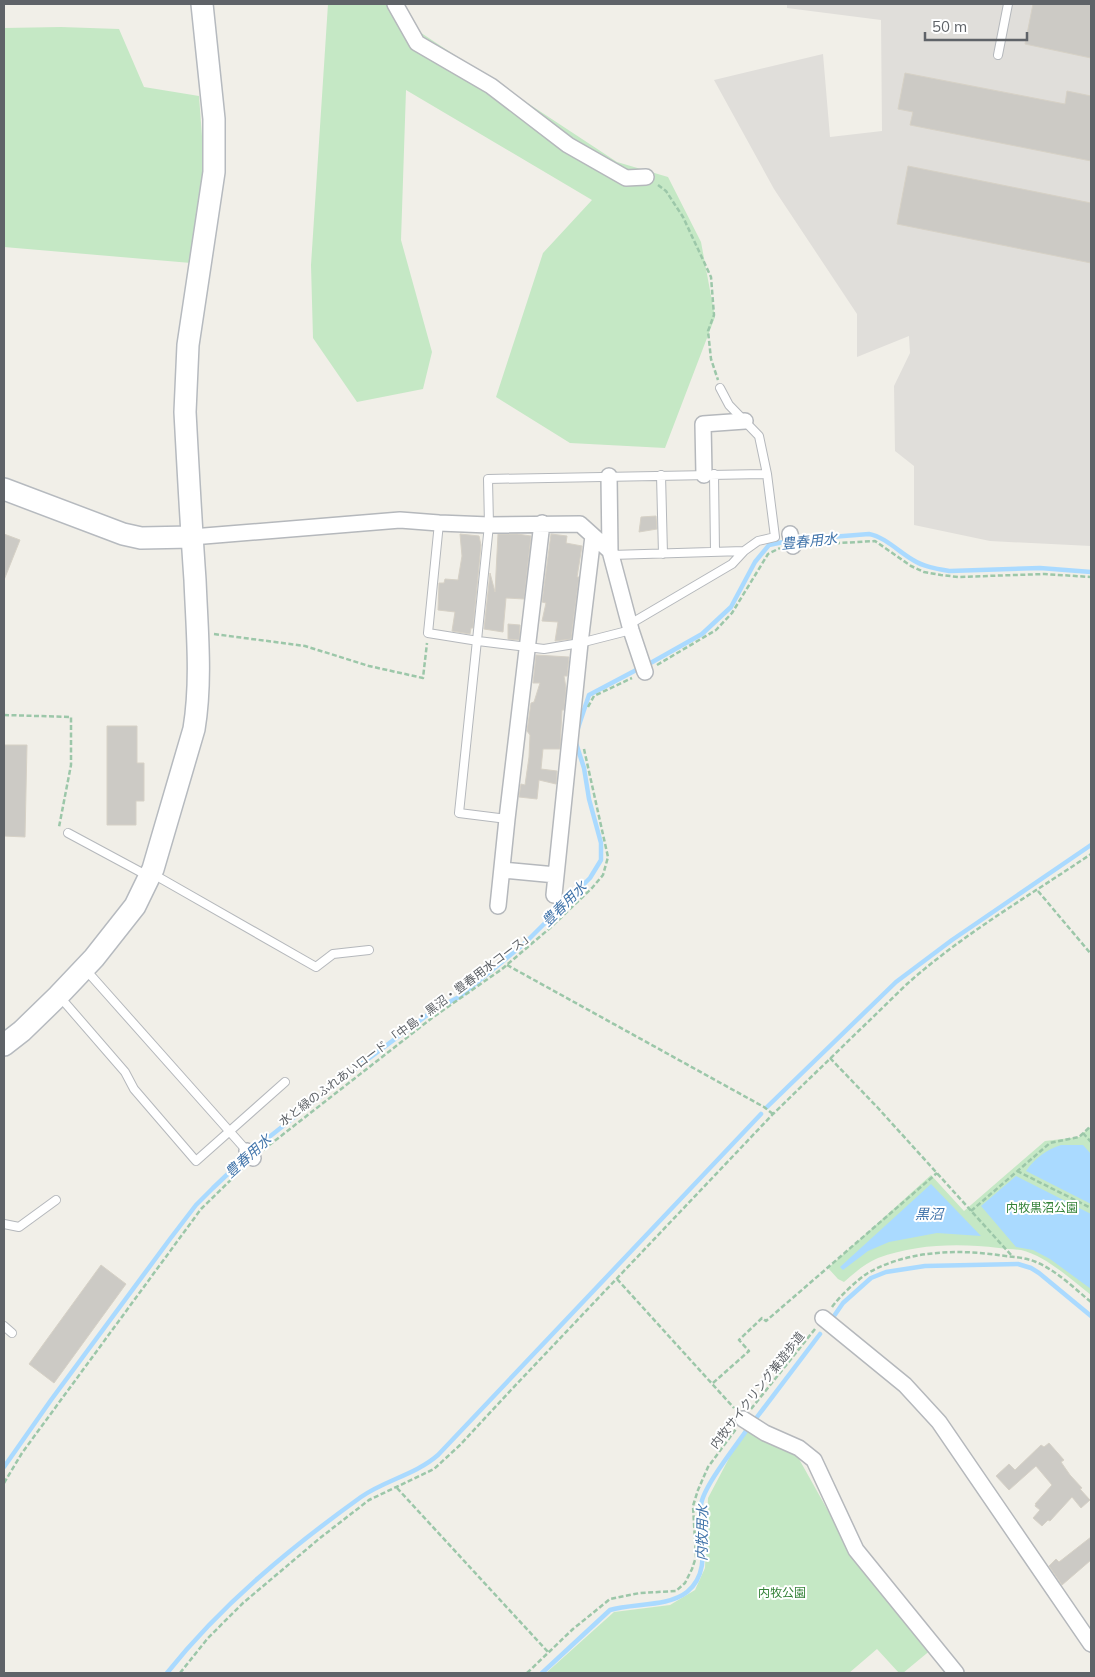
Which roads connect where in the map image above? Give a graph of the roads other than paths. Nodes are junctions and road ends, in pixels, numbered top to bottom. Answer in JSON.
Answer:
{"nodes":[{"id":1,"x":202,"y":4,"type":"edge"},
{"id":2,"x":395,"y":4,"type":"edge"},
{"id":3,"x":1008,"y":4,"type":"edge"},
{"id":4,"x":998,"y":55,"type":"dead end"},
{"id":5,"x":646,"y":177,"type":"road end"},
{"id":6,"x":720,"y":388,"type":"road end"},
{"id":7,"x":745,"y":421,"type":"junction"},
{"id":8,"x":767,"y":474,"type":"junction"},
{"id":9,"x":709,"y":475,"type":"junction"},
{"id":10,"x":609,"y":476,"type":"junction"},
{"id":11,"x":661,"y":476,"type":"junction"},
{"id":12,"x":4,"y":488,"type":"edge"},
{"id":13,"x":439,"y":524,"type":"junction"},
{"id":14,"x":542,"y":524,"type":"junction"},
{"id":15,"x":489,"y":525,"type":"junction"},
{"id":16,"x":593,"y":536,"type":"junction"},
{"id":17,"x":192,"y":537,"type":"junction"},
{"id":18,"x":744,"y":551,"type":"junction"},
{"id":19,"x":715,"y":552,"type":"junction"},
{"id":20,"x":611,"y":553,"type":"junction"},
{"id":21,"x":663,"y":554,"type":"junction"},
{"id":22,"x":631,"y":627,"type":"junction"},
{"id":23,"x":478,"y":642,"type":"junction"},
{"id":24,"x":580,"y":643,"type":"junction"},
{"id":25,"x":528,"y":647,"type":"junction"},
{"id":26,"x":642,"y":665,"type":"road end"},
{"id":27,"x":507,"y":818,"type":"junction"},
{"id":28,"x":68,"y":833,"type":"road end"},
{"id":29,"x":502,"y":870,"type":"junction"},
{"id":30,"x":150,"y":875,"type":"junction"},
{"id":31,"x":556,"y":875,"type":"junction"},
{"id":32,"x":554,"y":895,"type":"dead end"},
{"id":33,"x":498,"y":906,"type":"dead end"},
{"id":34,"x":369,"y":950,"type":"dead end"},
{"id":35,"x":84,"y":968,"type":"junction"},
{"id":36,"x":58,"y":996,"type":"junction"},
{"id":37,"x":4,"y":1045,"type":"edge"},
{"id":38,"x":285,"y":1082,"type":"dead end"},
{"id":39,"x":229,"y":1131,"type":"junction"},
{"id":40,"x":250,"y":1154,"type":"road end"},
{"id":41,"x":56,"y":1200,"type":"dead end"},
{"id":42,"x":4,"y":1224,"type":"edge"},
{"id":43,"x":823,"y":1318,"type":"road end"},
{"id":44,"x":4,"y":1326,"type":"edge"},
{"id":45,"x":12,"y":1333,"type":"dead end"},
{"id":46,"x":743,"y":1419,"type":"road end"},
{"id":47,"x":1091,"y":1644,"type":"edge"},
{"id":48,"x":956,"y":1673,"type":"edge"}],
"edges":[{"from":1,"to":17,"type":"street"},
{"from":2,"to":5,"type":"street"},
{"from":3,"to":4,"type":"lane"},
{"from":6,"to":7,"type":"lane"},
{"from":7,"to":8,"type":"lane"},
{"from":7,"to":9,"type":"street"},
{"from":8,"to":9,"type":"lane"},
{"from":8,"to":18,"type":"lane"},
{"from":9,"to":11,"type":"lane"},
{"from":9,"to":19,"type":"lane"},
{"from":10,"to":11,"type":"lane"},
{"from":10,"to":15,"type":"lane"},
{"from":10,"to":20,"type":"street"},
{"from":11,"to":21,"type":"lane"},
{"from":12,"to":17,"type":"street"},
{"from":13,"to":15,"type":"street"},
{"from":13,"to":17,"type":"street"},
{"from":13,"to":23,"type":"lane"},
{"from":14,"to":15,"type":"street"},
{"from":14,"to":16,"type":"street"},
{"from":14,"to":25,"type":"street"},
{"from":15,"to":23,"type":"lane"},
{"from":16,"to":20,"type":"street"},
{"from":16,"to":24,"type":"street"},
{"from":17,"to":30,"type":"street"},
{"from":18,"to":19,"type":"lane"},
{"from":18,"to":22,"type":"lane"},
{"from":19,"to":21,"type":"lane"},
{"from":20,"to":21,"type":"lane"},
{"from":20,"to":22,"type":"street"},
{"from":22,"to":24,"type":"lane"},
{"from":22,"to":26,"type":"street"},
{"from":23,"to":25,"type":"lane"},
{"from":23,"to":27,"type":"lane"},
{"from":24,"to":25,"type":"lane"},
{"from":24,"to":31,"type":"street"},
{"from":25,"to":27,"type":"street"},
{"from":27,"to":29,"type":"street"},
{"from":28,"to":30,"type":"lane"},
{"from":29,"to":31,"type":"street"},
{"from":29,"to":33,"type":"street"},
{"from":30,"to":34,"type":"lane"},
{"from":30,"to":35,"type":"street"},
{"from":31,"to":32,"type":"street"},
{"from":35,"to":36,"type":"street"},
{"from":35,"to":39,"type":"lane"},
{"from":36,"to":37,"type":"street"},
{"from":36,"to":39,"type":"lane"},
{"from":38,"to":39,"type":"lane"},
{"from":39,"to":40,"type":"lane"},
{"from":41,"to":42,"type":"lane"},
{"from":43,"to":47,"type":"street"},
{"from":44,"to":45,"type":"lane"},
{"from":46,"to":48,"type":"street"}]}
